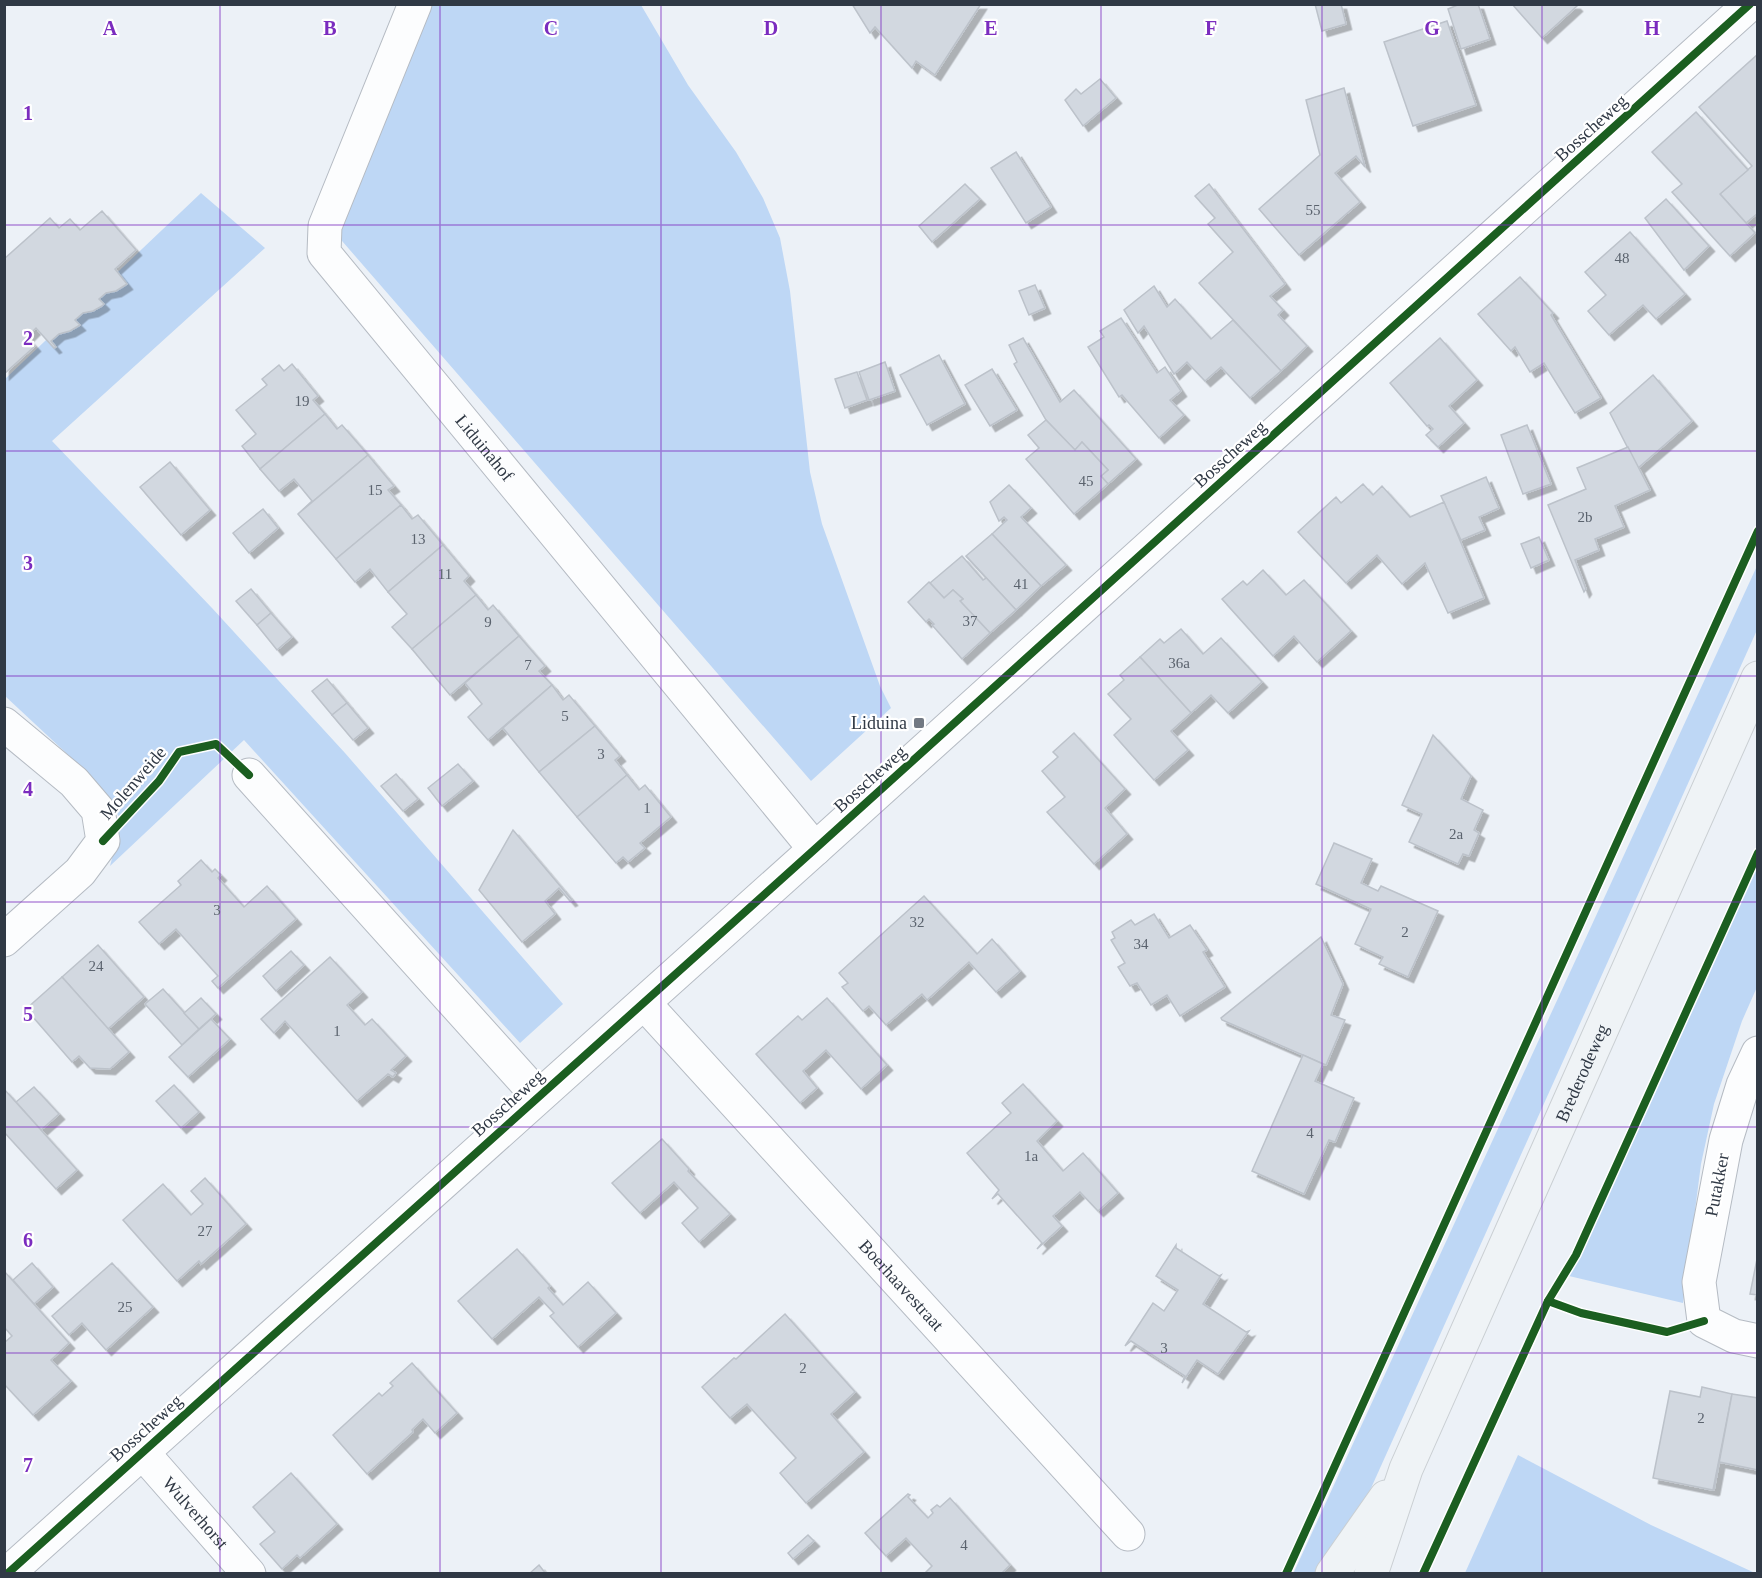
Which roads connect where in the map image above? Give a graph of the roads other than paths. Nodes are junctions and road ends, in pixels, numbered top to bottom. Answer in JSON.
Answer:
{"nodes":[{"id":1,"x":415,"y":4,"type":"edge"},
{"id":2,"x":1750,"y":4,"type":"edge"},
{"id":3,"x":1758,"y":678,"type":"edge"},
{"id":4,"x":4,"y":724,"type":"edge"},
{"id":5,"x":249,"y":775,"type":"dead end"},
{"id":6,"x":815,"y":849,"type":"junction"},
{"id":7,"x":4,"y":940,"type":"edge"},
{"id":8,"x":644,"y":1003,"type":"junction"},
{"id":9,"x":1758,"y":1053,"type":"edge"},
{"id":10,"x":537,"y":1096,"type":"junction"},
{"id":11,"x":1758,"y":1341,"type":"edge"},
{"id":12,"x":142,"y":1452,"type":"junction"},
{"id":13,"x":1406,"y":1468,"type":"junction"},
{"id":14,"x":1128,"y":1534,"type":"dead end"},
{"id":15,"x":7,"y":1574,"type":"edge"},
{"id":16,"x":249,"y":1574,"type":"edge"},
{"id":17,"x":1332,"y":1574,"type":"edge"},
{"id":18,"x":1371,"y":1574,"type":"edge"}],
"edges":[{"from":1,"to":6,"type":"street","name":"Liduinahof"},
{"from":2,"to":6,"type":"street","name":"Bosscheweg"},
{"from":3,"to":13,"type":"main road","name":"Brederodeweg"},
{"from":4,"to":7,"type":"street","name":"Molenweide"},
{"from":5,"to":10,"type":"street"},
{"from":6,"to":8,"type":"street","name":"Bosscheweg"},
{"from":8,"to":10,"type":"street","name":"Bosscheweg"},
{"from":8,"to":14,"type":"street","name":"Boerhaavestraat"},
{"from":9,"to":11,"type":"street","name":"Putakker"},
{"from":10,"to":12,"type":"street","name":"Bosscheweg"},
{"from":12,"to":15,"type":"street","name":"Bosscheweg"},
{"from":12,"to":16,"type":"street","name":"Wulverhorst"},
{"from":13,"to":17,"type":"main road","name":"Brederodeweg"},
{"from":13,"to":18,"type":"main road","name":"Brederodeweg"}]}
